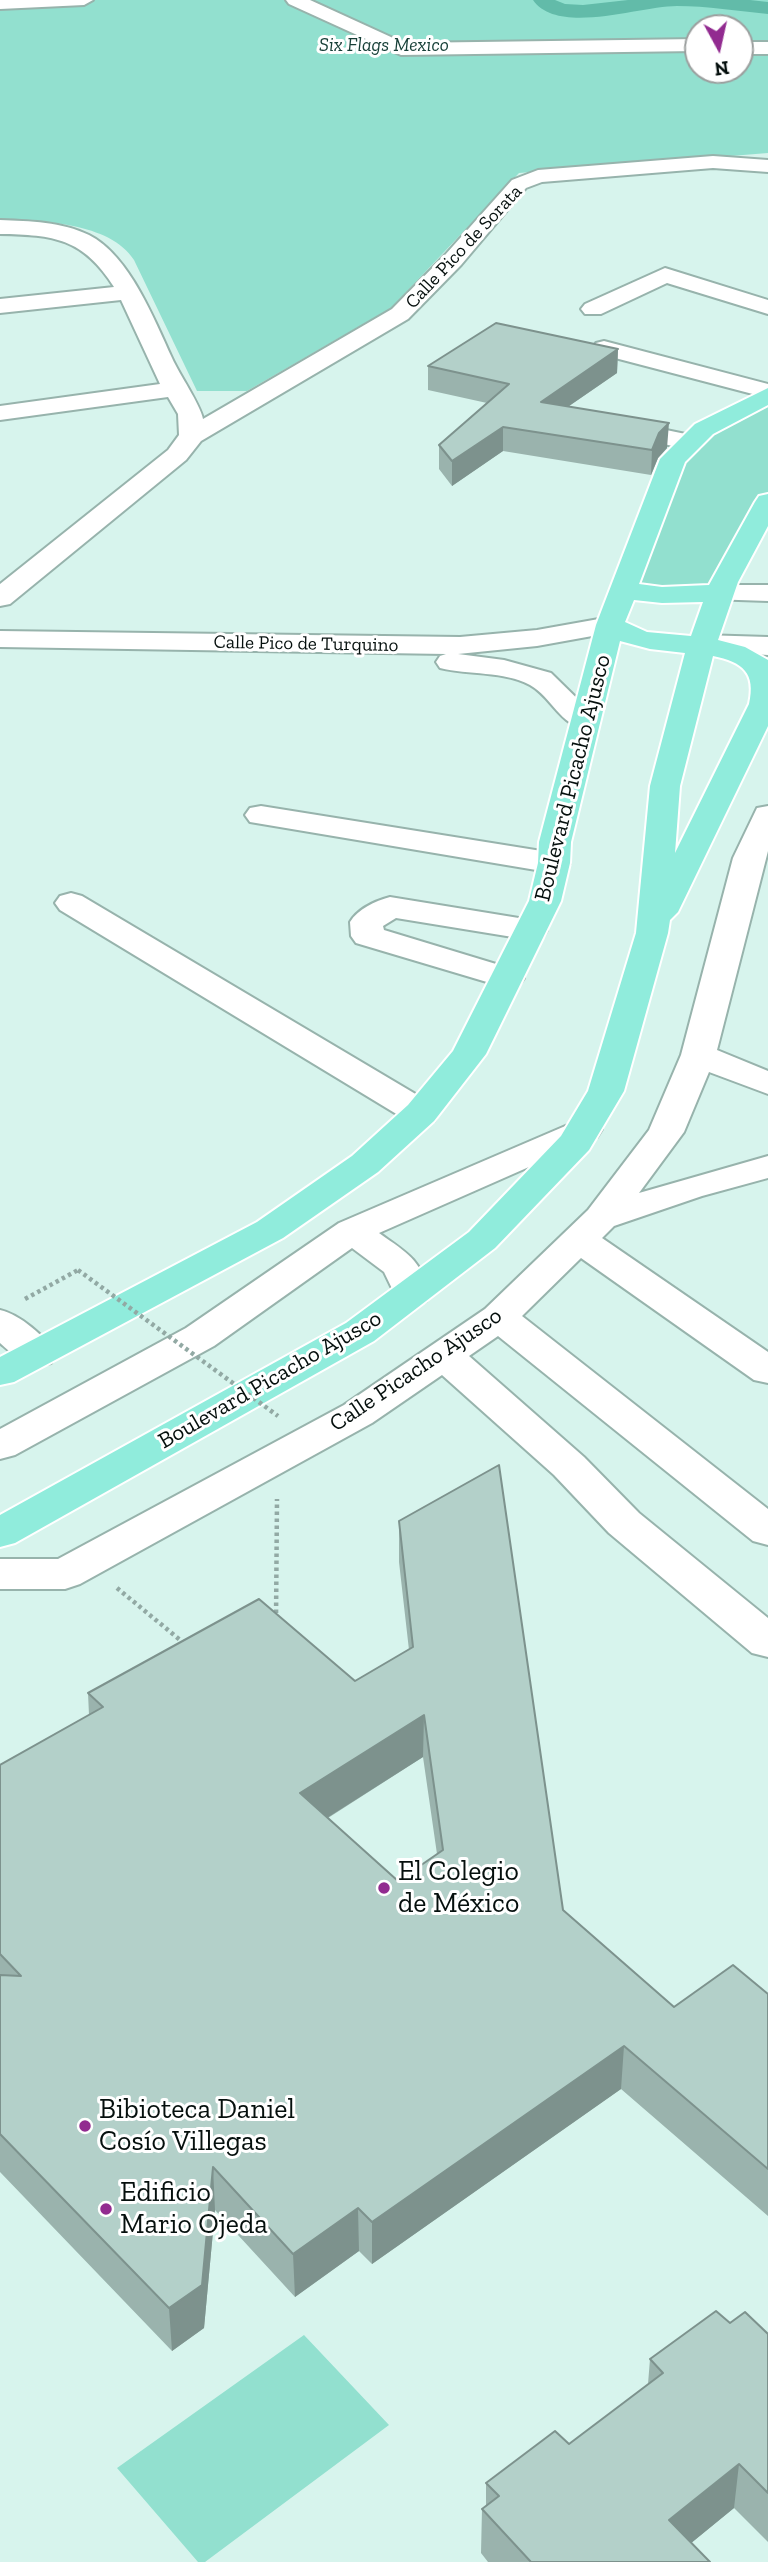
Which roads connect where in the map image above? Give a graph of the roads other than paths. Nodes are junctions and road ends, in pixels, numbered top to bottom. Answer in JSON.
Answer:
{"nodes":[{"id":1,"x":84,"y":0,"type":"edge"},
{"id":2,"x":295,"y":0,"type":"edge"},
{"id":3,"x":0,"y":4,"type":"edge"},
{"id":4,"x":684,"y":45,"type":"edge"},
{"id":5,"x":768,"y":166,"type":"edge"},
{"id":6,"x":0,"y":227,"type":"edge"},
{"id":7,"x":128,"y":292,"type":"junction"},
{"id":8,"x":0,"y":306,"type":"edge"},
{"id":9,"x":768,"y":307,"type":"edge"},
{"id":10,"x":593,"y":309,"type":"dead end"},
{"id":11,"x":604,"y":348,"type":"edge"},
{"id":12,"x":174,"y":389,"type":"junction"},
{"id":13,"x":768,"y":393,"type":"edge"},
{"id":14,"x":0,"y":412,"type":"edge"},
{"id":15,"x":597,"y":423,"type":"edge"},
{"id":16,"x":192,"y":436,"type":"junction"},
{"id":17,"x":691,"y":442,"type":"junction"},
{"id":18,"x":768,"y":502,"type":"edge"},
{"id":19,"x":624,"y":590,"type":"junction"},
{"id":20,"x":719,"y":593,"type":"junction"},
{"id":21,"x":768,"y":593,"type":"edge"},
{"id":22,"x":0,"y":598,"type":"edge"},
{"id":23,"x":610,"y":625,"type":"junction"},
{"id":24,"x":0,"y":639,"type":"edge"},
{"id":25,"x":702,"y":644,"type":"junction"},
{"id":26,"x":768,"y":646,"type":"edge"},
{"id":27,"x":0,"y":655,"type":"edge"},
{"id":28,"x":584,"y":720,"type":"junction"},
{"id":29,"x":261,"y":815,"type":"dead end"},
{"id":30,"x":768,"y":815,"type":"edge"},
{"id":31,"x":554,"y":863,"type":"junction"},
{"id":32,"x":71,"y":903,"type":"dead end"},
{"id":33,"x":531,"y":930,"type":"junction"},
{"id":34,"x":652,"y":933,"type":"junction"},
{"id":35,"x":507,"y":978,"type":"junction"},
{"id":36,"x":698,"y":1055,"type":"junction"},
{"id":37,"x":768,"y":1083,"type":"edge"},
{"id":38,"x":421,"y":1113,"type":"junction"},
{"id":39,"x":584,"y":1129,"type":"junction"},
{"id":40,"x":768,"y":1167,"type":"edge"},
{"id":41,"x":590,"y":1228,"type":"junction"},
{"id":42,"x":352,"y":1231,"type":"junction"},
{"id":43,"x":412,"y":1293,"type":"junction"},
{"id":44,"x":7,"y":1313,"type":"edge"},
{"id":45,"x":499,"y":1317,"type":"junction"},
{"id":46,"x":444,"y":1355,"type":"junction"},
{"id":47,"x":11,"y":1364,"type":"edge"},
{"id":48,"x":768,"y":1371,"type":"edge"},
{"id":49,"x":0,"y":1446,"type":"edge"},
{"id":50,"x":768,"y":1531,"type":"edge"},
{"id":51,"x":0,"y":1533,"type":"edge"},
{"id":52,"x":0,"y":1574,"type":"edge"},
{"id":53,"x":768,"y":1642,"type":"edge"}],
"edges":[{"from":1,"to":3,"type":"street"},
{"from":2,"to":4,"type":"street"},
{"from":5,"to":16,"type":"street","name":"Calle Pico de Sorata"},
{"from":6,"to":7,"type":"street"},
{"from":7,"to":8,"type":"street"},
{"from":7,"to":12,"type":"street"},
{"from":9,"to":10,"type":"street"},
{"from":11,"to":13,"type":"street"},
{"from":12,"to":14,"type":"street"},
{"from":12,"to":16,"type":"street"},
{"from":13,"to":17,"type":"main road","name":"Boulevard Picacho Ajusco"},
{"from":15,"to":17,"type":"street"},
{"from":16,"to":22,"type":"street","name":"Calle Pico de Sorata"},
{"from":17,"to":19,"type":"main road","name":"Boulevard Picacho Ajusco"},
{"from":18,"to":20,"type":"main road","name":"Boulevard Picacho Ajusco"},
{"from":19,"to":20,"type":"main road"},
{"from":19,"to":23,"type":"main road","name":"Boulevard Picacho Ajusco"},
{"from":20,"to":21,"type":"street"},
{"from":20,"to":25,"type":"main road","name":"Boulevard Picacho Ajusco"},
{"from":23,"to":24,"type":"street","name":"Calle Pico de Turquino"},
{"from":23,"to":25,"type":"main road"},
{"from":23,"to":28,"type":"main road","name":"Boulevard Picacho Ajusco"},
{"from":25,"to":26,"type":"street"},
{"from":25,"to":34,"type":"main road","name":"Boulevard Picacho Ajusco"},
{"from":25,"to":34,"type":"main road"},
{"from":27,"to":28,"type":"street","name":"Calle Pico de Turquino"},
{"from":28,"to":31,"type":"main road","name":"Boulevard Picacho Ajusco"},
{"from":29,"to":31,"type":"street"},
{"from":30,"to":36,"type":"street","name":"Calle Picacho Ajusco"},
{"from":31,"to":33,"type":"main road","name":"Boulevard Picacho Ajusco"},
{"from":32,"to":38,"type":"street"},
{"from":33,"to":35,"type":"main road","name":"Boulevard Picacho Ajusco"},
{"from":33,"to":35,"type":"street"},
{"from":34,"to":39,"type":"main road","name":"Boulevard Picacho Ajusco"},
{"from":35,"to":38,"type":"main road","name":"Boulevard Picacho Ajusco"},
{"from":36,"to":37,"type":"street"},
{"from":36,"to":41,"type":"street","name":"Calle Picacho Ajusco"},
{"from":38,"to":47,"type":"main road","name":"Boulevard Picacho Ajusco"},
{"from":39,"to":42,"type":"street"},
{"from":39,"to":43,"type":"main road","name":"Boulevard Picacho Ajusco"},
{"from":40,"to":41,"type":"street"},
{"from":41,"to":45,"type":"street","name":"Calle Picacho Ajusco"},
{"from":41,"to":48,"type":"street"},
{"from":42,"to":43,"type":"street"},
{"from":42,"to":49,"type":"street"},
{"from":43,"to":51,"type":"main road","name":"Boulevard Picacho Ajusco"},
{"from":44,"to":47,"type":"street"},
{"from":45,"to":46,"type":"street","name":"Calle Picacho Ajusco"},
{"from":45,"to":50,"type":"street"},
{"from":46,"to":52,"type":"street","name":"Calle Picacho Ajusco"},
{"from":46,"to":53,"type":"street"}]}
